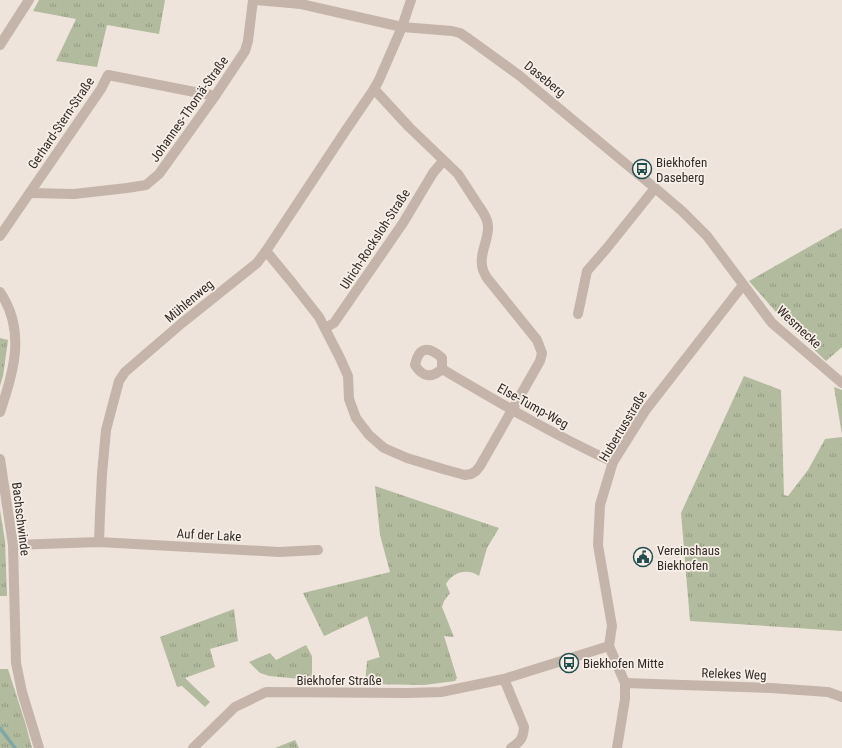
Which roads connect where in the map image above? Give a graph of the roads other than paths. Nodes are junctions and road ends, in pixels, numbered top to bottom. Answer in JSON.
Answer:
{"nodes":[{"id":1,"x":30,"y":0,"type":"edge"},
{"id":2,"x":254,"y":0,"type":"edge"},
{"id":3,"x":411,"y":0,"type":"edge"},
{"id":4,"x":402,"y":27,"type":"junction"},
{"id":5,"x":0,"y":45,"type":"edge"},
{"id":6,"x":374,"y":89,"type":"junction"},
{"id":7,"x":215,"y":96,"type":"junction"},
{"id":8,"x":443,"y":161,"type":"junction"},
{"id":9,"x":655,"y":188,"type":"junction"},
{"id":10,"x":30,"y":193,"type":"junction"},
{"id":11,"x":0,"y":236,"type":"edge"},
{"id":12,"x":266,"y":251,"type":"junction"},
{"id":13,"x":743,"y":285,"type":"junction"},
{"id":14,"x":0,"y":292,"type":"edge"},
{"id":15,"x":578,"y":314,"type":"dead end"},
{"id":16,"x":325,"y":328,"type":"junction"},
{"id":17,"x":442,"y":369,"type":"dead end"},
{"id":18,"x":842,"y":384,"type":"edge"},
{"id":19,"x":513,"y":410,"type":"junction"},
{"id":20,"x":0,"y":412,"type":"edge"},
{"id":21,"x":0,"y":459,"type":"edge"},
{"id":22,"x":613,"y":462,"type":"junction"},
{"id":23,"x":99,"y":542,"type":"junction"},
{"id":24,"x":13,"y":545,"type":"junction"},
{"id":25,"x":318,"y":550,"type":"dead end"},
{"id":26,"x":609,"y":646,"type":"junction"},
{"id":27,"x":504,"y":679,"type":"junction"},
{"id":28,"x":625,"y":683,"type":"junction"},
{"id":29,"x":842,"y":697,"type":"edge"},
{"id":30,"x":39,"y":748,"type":"edge"},
{"id":31,"x":193,"y":748,"type":"edge"},
{"id":32,"x":511,"y":748,"type":"edge"},
{"id":33,"x":617,"y":748,"type":"edge"}],
"edges":[{"from":1,"to":5,"type":"street"},
{"from":2,"to":4,"type":"street","name":"Daseberg"},
{"from":2,"to":7,"type":"street","name":"Johannes-Thomä-Straße"},
{"from":3,"to":4,"type":"street","name":"Mühlenweg"},
{"from":4,"to":6,"type":"street","name":"Mühlenweg"},
{"from":4,"to":9,"type":"street","name":"Daseberg"},
{"from":6,"to":8,"type":"street"},
{"from":6,"to":12,"type":"street","name":"Mühlenweg"},
{"from":7,"to":10,"type":"street","name":"Johannes-Thomä-Straße"},
{"from":7,"to":10,"type":"street","name":"Gerhard-Stern-Straße"},
{"from":8,"to":16,"type":"street","name":"Ulrich-Rocksloh-Straße"},
{"from":8,"to":19,"type":"street"},
{"from":9,"to":13,"type":"street","name":"Daseberg"},
{"from":9,"to":15,"type":"street"},
{"from":10,"to":11,"type":"street","name":"Gerhard-Stern-Straße"},
{"from":12,"to":16,"type":"street"},
{"from":12,"to":23,"type":"street","name":"Mühlenweg"},
{"from":13,"to":18,"type":"street","name":"Wesmecke"},
{"from":13,"to":22,"type":"street","name":"Hubertusstraße"},
{"from":14,"to":20,"type":"street"},
{"from":16,"to":19,"type":"street"},
{"from":17,"to":19,"type":"street","name":"Else-Tump-Weg"},
{"from":19,"to":22,"type":"street","name":"Else-Tump-Weg"},
{"from":21,"to":24,"type":"street","name":"Bachschwinde"},
{"from":22,"to":26,"type":"street","name":"Hubertusstraße"},
{"from":23,"to":24,"type":"street"},
{"from":23,"to":25,"type":"street","name":"Auf der Lake"},
{"from":24,"to":30,"type":"street","name":"Bachschwinde"},
{"from":26,"to":27,"type":"street","name":"Biekhofer Straße"},
{"from":26,"to":28,"type":"street"},
{"from":27,"to":31,"type":"street","name":"Biekhofer Straße"},
{"from":27,"to":32,"type":"street"},
{"from":28,"to":29,"type":"street","name":"Relekes Weg"},
{"from":28,"to":33,"type":"street"}]}
